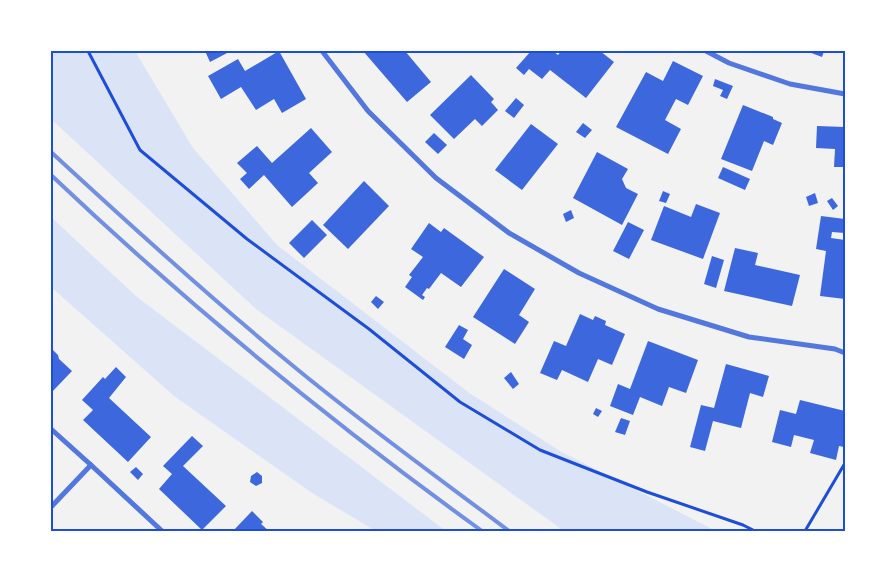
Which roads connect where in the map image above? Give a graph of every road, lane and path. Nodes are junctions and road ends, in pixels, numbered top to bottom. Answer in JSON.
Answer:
{"nodes":[{"id":1,"x":88,"y":51,"type":"edge"},
{"id":2,"x":322,"y":51,"type":"edge"},
{"id":3,"x":706,"y":51,"type":"edge"},
{"id":4,"x":845,"y":94,"type":"edge"},
{"id":5,"x":845,"y":353,"type":"edge"},
{"id":6,"x":51,"y":429,"type":"edge"},
{"id":7,"x":845,"y":463,"type":"edge"},
{"id":8,"x":91,"y":464,"type":"junction"},
{"id":9,"x":51,"y":506,"type":"edge"},
{"id":10,"x":162,"y":531,"type":"edge"},
{"id":11,"x":755,"y":531,"type":"edge"},
{"id":12,"x":805,"y":531,"type":"edge"}],
"edges":[{"from":1,"to":11,"type":"path"},
{"from":2,"to":5,"type":"street"},
{"from":3,"to":4,"type":"street"},
{"from":6,"to":8,"type":"street"},
{"from":7,"to":12,"type":"path"},
{"from":8,"to":9,"type":"street"},
{"from":8,"to":10,"type":"street"}]}
